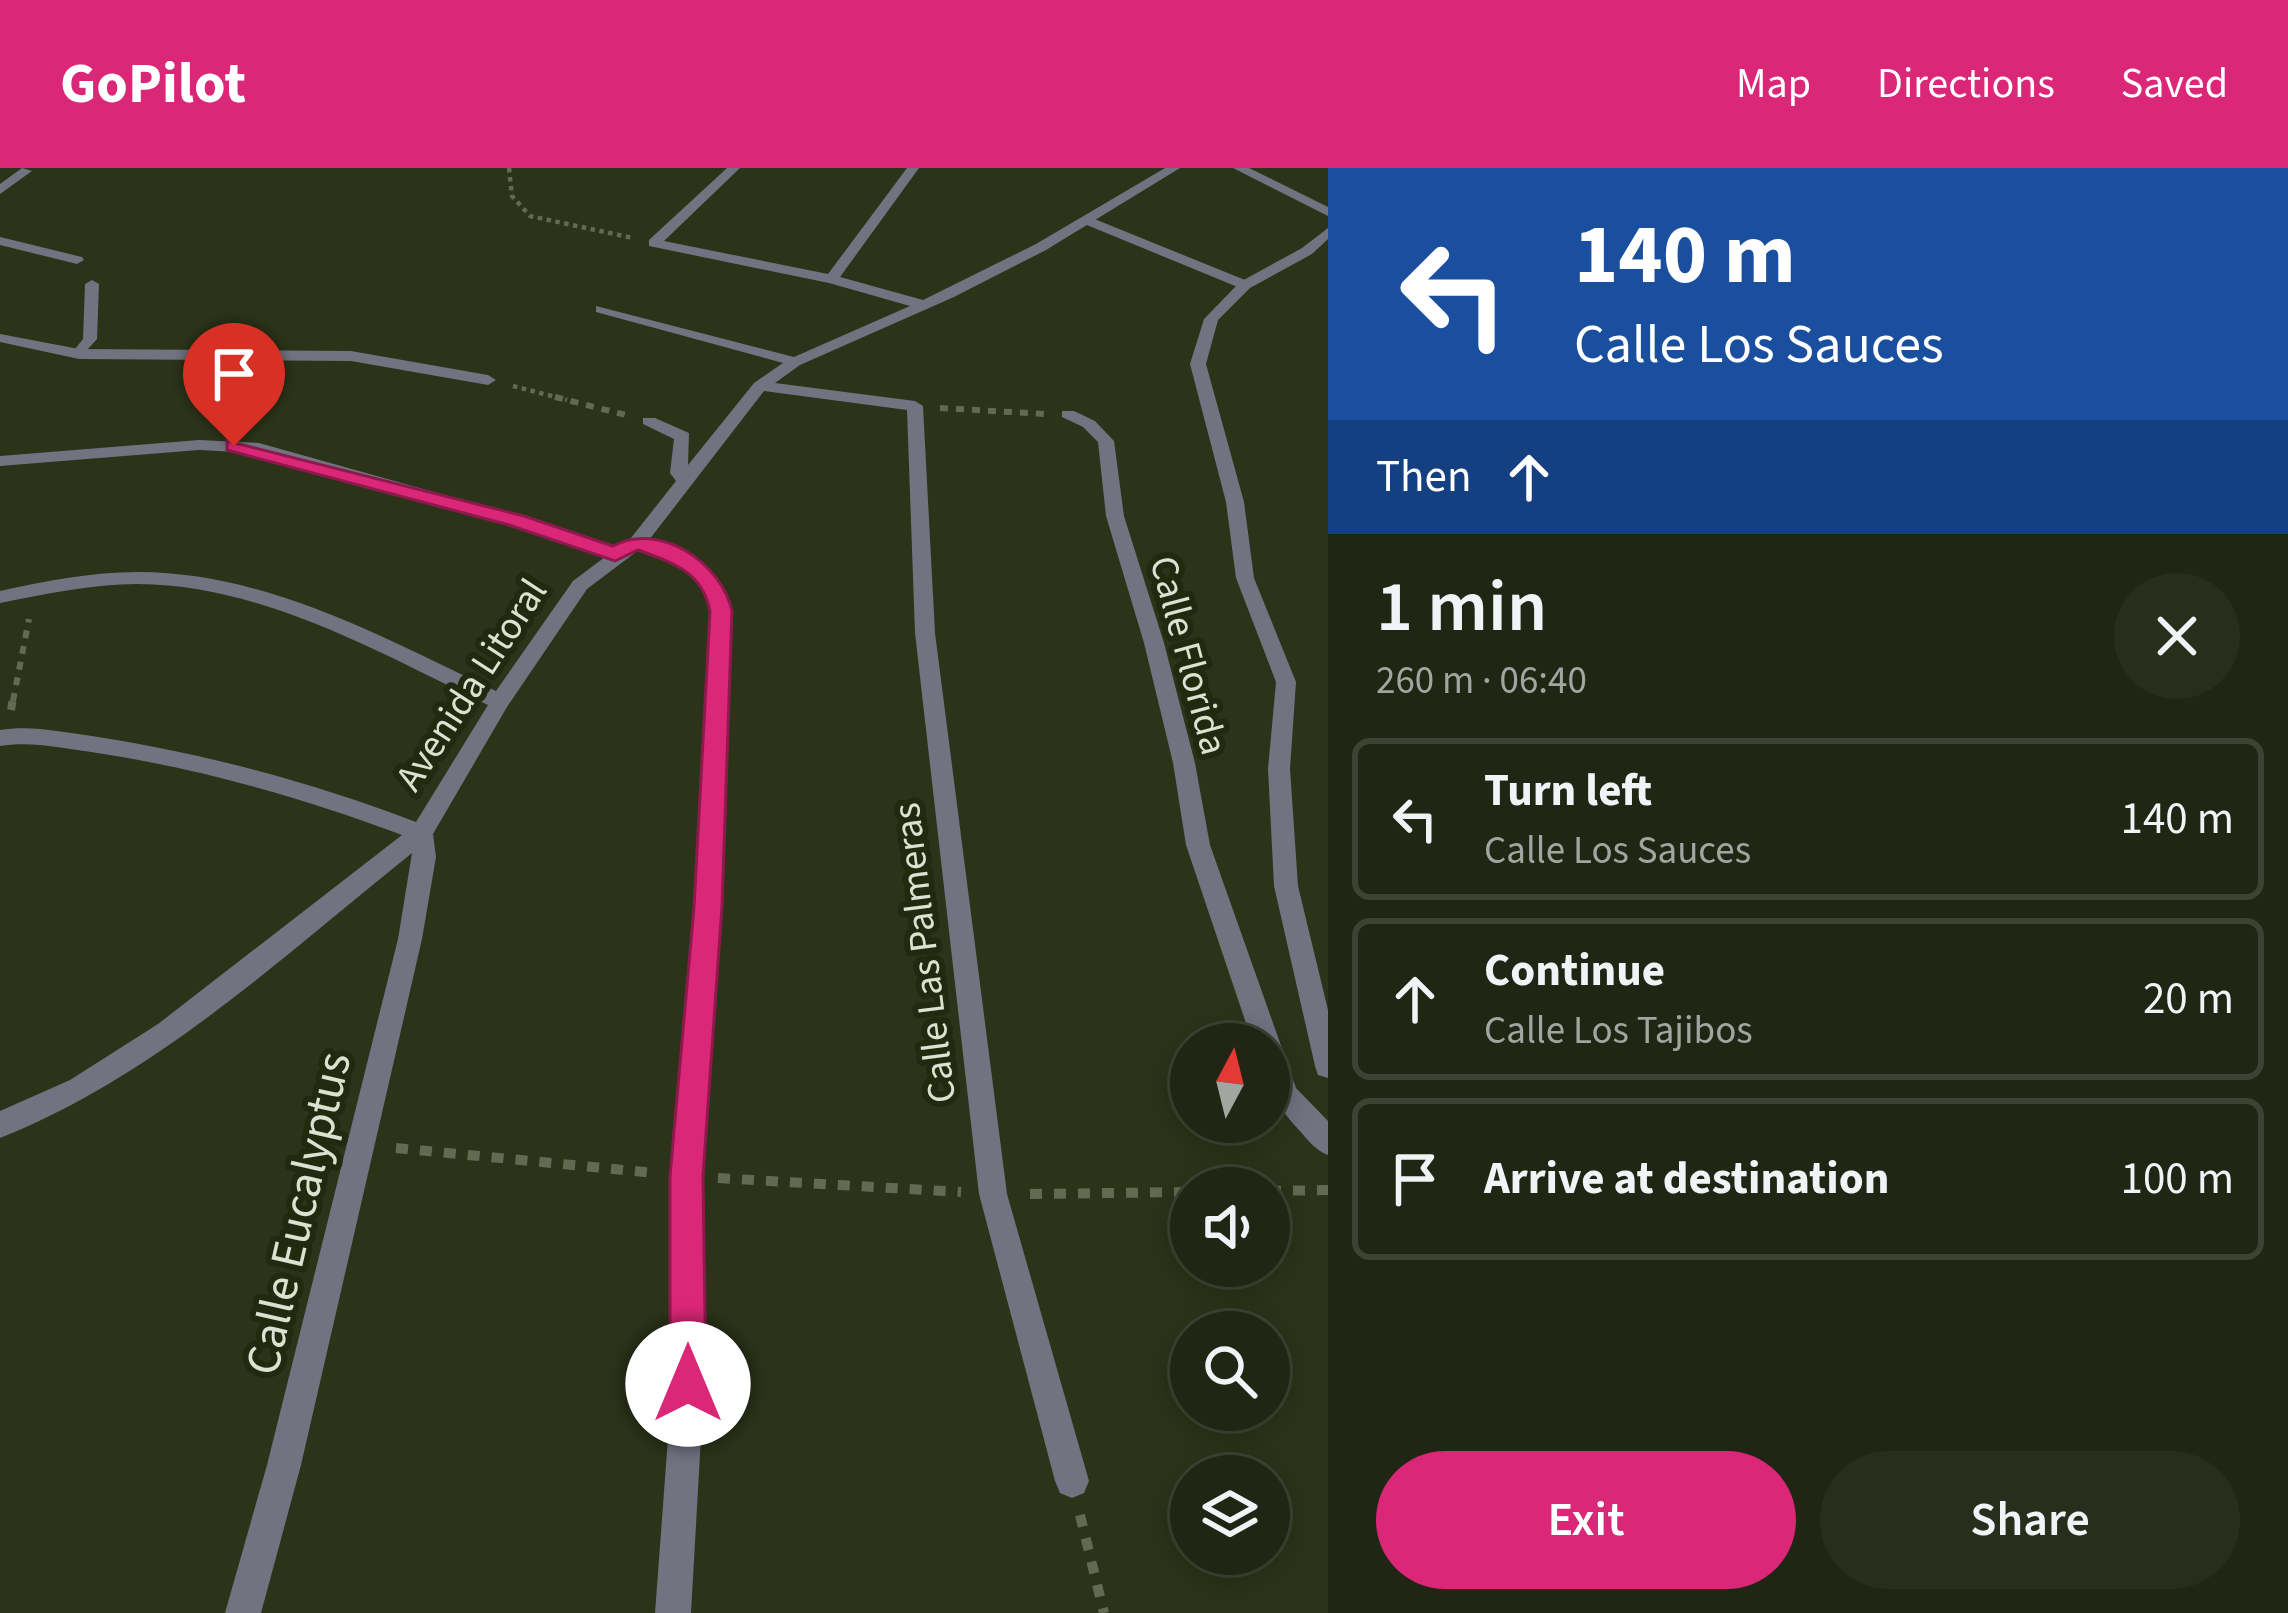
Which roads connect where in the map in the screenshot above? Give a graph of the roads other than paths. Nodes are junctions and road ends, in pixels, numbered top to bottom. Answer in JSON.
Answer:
{"nodes":[{"id":1,"x":734,"y":168,"type":"edge"},
{"id":2,"x":914,"y":168,"type":"edge"},
{"id":3,"x":1174,"y":168,"type":"edge"},
{"id":4,"x":1240,"y":168,"type":"edge"},
{"id":5,"x":26,"y":171,"type":"dead end"},
{"id":6,"x":0,"y":190,"type":"edge"},
{"id":7,"x":1328,"y":212,"type":"edge"},
{"id":8,"x":1087,"y":220,"type":"junction"},
{"id":9,"x":1328,"y":232,"type":"edge"},
{"id":10,"x":0,"y":241,"type":"edge"},
{"id":11,"x":77,"y":260,"type":"dead end"},
{"id":12,"x":831,"y":279,"type":"junction"},
{"id":13,"x":92,"y":284,"type":"dead end"},
{"id":14,"x":1245,"y":285,"type":"junction"},
{"id":15,"x":923,"y":305,"type":"junction"},
{"id":16,"x":601,"y":309,"type":"dead end"},
{"id":17,"x":8,"y":341,"type":"edge"},
{"id":18,"x":80,"y":354,"type":"junction"},
{"id":19,"x":0,"y":355,"type":"edge"},
{"id":20,"x":795,"y":362,"type":"junction"},
{"id":21,"x":488,"y":380,"type":"road end"},
{"id":22,"x":760,"y":386,"type":"junction"},
{"id":23,"x":1068,"y":414,"type":"road end"},
{"id":24,"x":649,"y":421,"type":"road end"},
{"id":25,"x":0,"y":461,"type":"edge"},
{"id":26,"x":686,"y":481,"type":"junction"},
{"id":27,"x":626,"y":548,"type":"junction"},
{"id":28,"x":0,"y":597,"type":"edge"},
{"id":29,"x":500,"y":702,"type":"junction"},
{"id":30,"x":3,"y":737,"type":"edge"},
{"id":31,"x":421,"y":833,"type":"junction"},
{"id":32,"x":1259,"y":1023,"type":"edge"},
{"id":33,"x":1328,"y":1066,"type":"edge"},
{"id":34,"x":1290,"y":1100,"type":"edge"},
{"id":35,"x":0,"y":1125,"type":"edge"},
{"id":36,"x":1328,"y":1141,"type":"edge"},
{"id":37,"x":1072,"y":1481,"type":"road end"},
{"id":38,"x":243,"y":1613,"type":"edge"},
{"id":39,"x":673,"y":1613,"type":"edge"}],
"edges":[{"from":1,"to":12,"type":"street"},
{"from":2,"to":12,"type":"street"},
{"from":3,"to":8,"type":"street","name":"Avenida Litoral"},
{"from":4,"to":7,"type":"street"},
{"from":5,"to":6,"type":"street"},
{"from":8,"to":14,"type":"street"},
{"from":8,"to":15,"type":"street","name":"Avenida Litoral"},
{"from":9,"to":14,"type":"street"},
{"from":10,"to":11,"type":"street"},
{"from":12,"to":15,"type":"street"},
{"from":13,"to":18,"type":"street"},
{"from":14,"to":33,"type":"street"},
{"from":15,"to":20,"type":"street","name":"Avenida Litoral"},
{"from":16,"to":20,"type":"street"},
{"from":17,"to":18,"type":"street"},
{"from":17,"to":19,"type":"street"},
{"from":18,"to":21,"type":"street"},
{"from":20,"to":22,"type":"street","name":"Avenida Litoral"},
{"from":22,"to":26,"type":"street","name":"Avenida Litoral"},
{"from":22,"to":37,"type":"street","name":"Calle Las Palmeras"},
{"from":23,"to":32,"type":"street","name":"Calle Florida"},
{"from":24,"to":26,"type":"street"},
{"from":25,"to":27,"type":"street"},
{"from":26,"to":27,"type":"street","name":"Avenida Litoral"},
{"from":27,"to":29,"type":"street","name":"Avenida Litoral"},
{"from":27,"to":39,"type":"street"},
{"from":28,"to":29,"type":"street"},
{"from":29,"to":31,"type":"street","name":"Avenida Litoral"},
{"from":30,"to":31,"type":"street"},
{"from":31,"to":35,"type":"street","name":"Avenida Litoral"},
{"from":31,"to":38,"type":"street","name":"Calle Eucalyptus"},
{"from":34,"to":36,"type":"street","name":"Calle Florida"}]}
